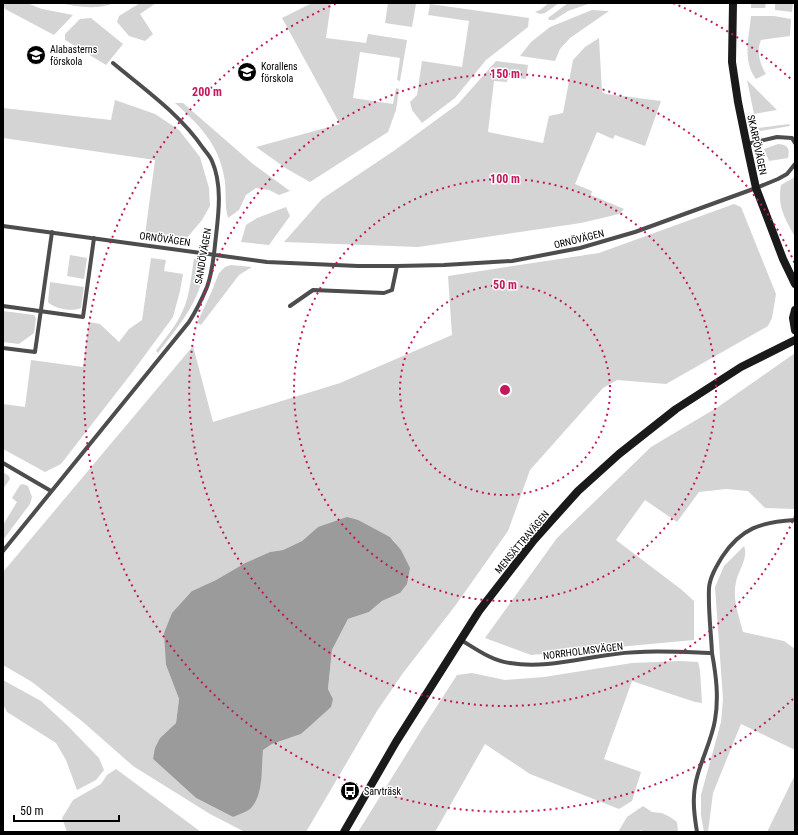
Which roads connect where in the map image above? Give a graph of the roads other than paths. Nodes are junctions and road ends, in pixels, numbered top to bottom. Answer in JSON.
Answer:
{"nodes":[{"id":1,"x":733,"y":3,"type":"edge"},
{"id":2,"x":113,"y":63,"type":"dead end"},
{"id":3,"x":795,"y":143,"type":"edge"},
{"id":4,"x":747,"y":144,"type":"junction"},
{"id":5,"x":795,"y":164,"type":"edge"},
{"id":6,"x":756,"y":188,"type":"junction"},
{"id":7,"x":3,"y":226,"type":"edge"},
{"id":8,"x":52,"y":232,"type":"junction"},
{"id":9,"x":94,"y":238,"type":"junction"},
{"id":10,"x":214,"y":254,"type":"junction"},
{"id":11,"x":397,"y":266,"type":"junction"},
{"id":12,"x":795,"y":284,"type":"edge"},
{"id":13,"x":3,"y":306,"type":"edge"},
{"id":14,"x":290,"y":306,"type":"dead end"},
{"id":15,"x":795,"y":310,"type":"edge"},
{"id":16,"x":41,"y":311,"type":"junction"},
{"id":17,"x":795,"y":330,"type":"edge"},
{"id":18,"x":795,"y":340,"type":"edge"},
{"id":19,"x":3,"y":348,"type":"edge"},
{"id":20,"x":3,"y":463,"type":"edge"},
{"id":21,"x":51,"y":491,"type":"junction"},
{"id":22,"x":795,"y":520,"type":"edge"},
{"id":23,"x":3,"y":551,"type":"edge"},
{"id":24,"x":461,"y":640,"type":"junction"},
{"id":25,"x":712,"y":653,"type":"junction"},
{"id":26,"x":344,"y":832,"type":"edge"},
{"id":27,"x":697,"y":832,"type":"edge"}],
"edges":[{"from":1,"to":4,"type":"street","name":"SKARPÖVÄGEN"},
{"from":2,"to":10,"type":"street","name":"SANDÖVÄGEN"},
{"from":3,"to":4,"type":"street"},
{"from":4,"to":6,"type":"street","name":"SKARPÖVÄGEN"},
{"from":5,"to":6,"type":"street","name":"ORNÖVÄGEN"},
{"from":6,"to":11,"type":"street","name":"ORNÖVÄGEN"},
{"from":6,"to":12,"type":"street","name":"SKARPÖVÄGEN"},
{"from":7,"to":8,"type":"street","name":"ORNÖVÄGEN"},
{"from":8,"to":9,"type":"street","name":"ORNÖVÄGEN"},
{"from":8,"to":16,"type":"street"},
{"from":9,"to":10,"type":"street","name":"ORNÖVÄGEN"},
{"from":9,"to":16,"type":"street"},
{"from":10,"to":11,"type":"street","name":"ORNÖVÄGEN"},
{"from":10,"to":21,"type":"street","name":"SANDÖVÄGEN"},
{"from":11,"to":14,"type":"street"},
{"from":13,"to":16,"type":"street"},
{"from":15,"to":17,"type":"street"},
{"from":16,"to":19,"type":"street"},
{"from":18,"to":24,"type":"street","name":"MENSÄTTRAVÄGEN"},
{"from":20,"to":21,"type":"street"},
{"from":21,"to":23,"type":"street","name":"SANDÖVÄGEN"},
{"from":22,"to":25,"type":"street"},
{"from":24,"to":25,"type":"street","name":"NORRHOLMSVÄGEN"},
{"from":24,"to":26,"type":"street","name":"MENSÄTTRAVÄGEN"},
{"from":25,"to":27,"type":"street"}]}
